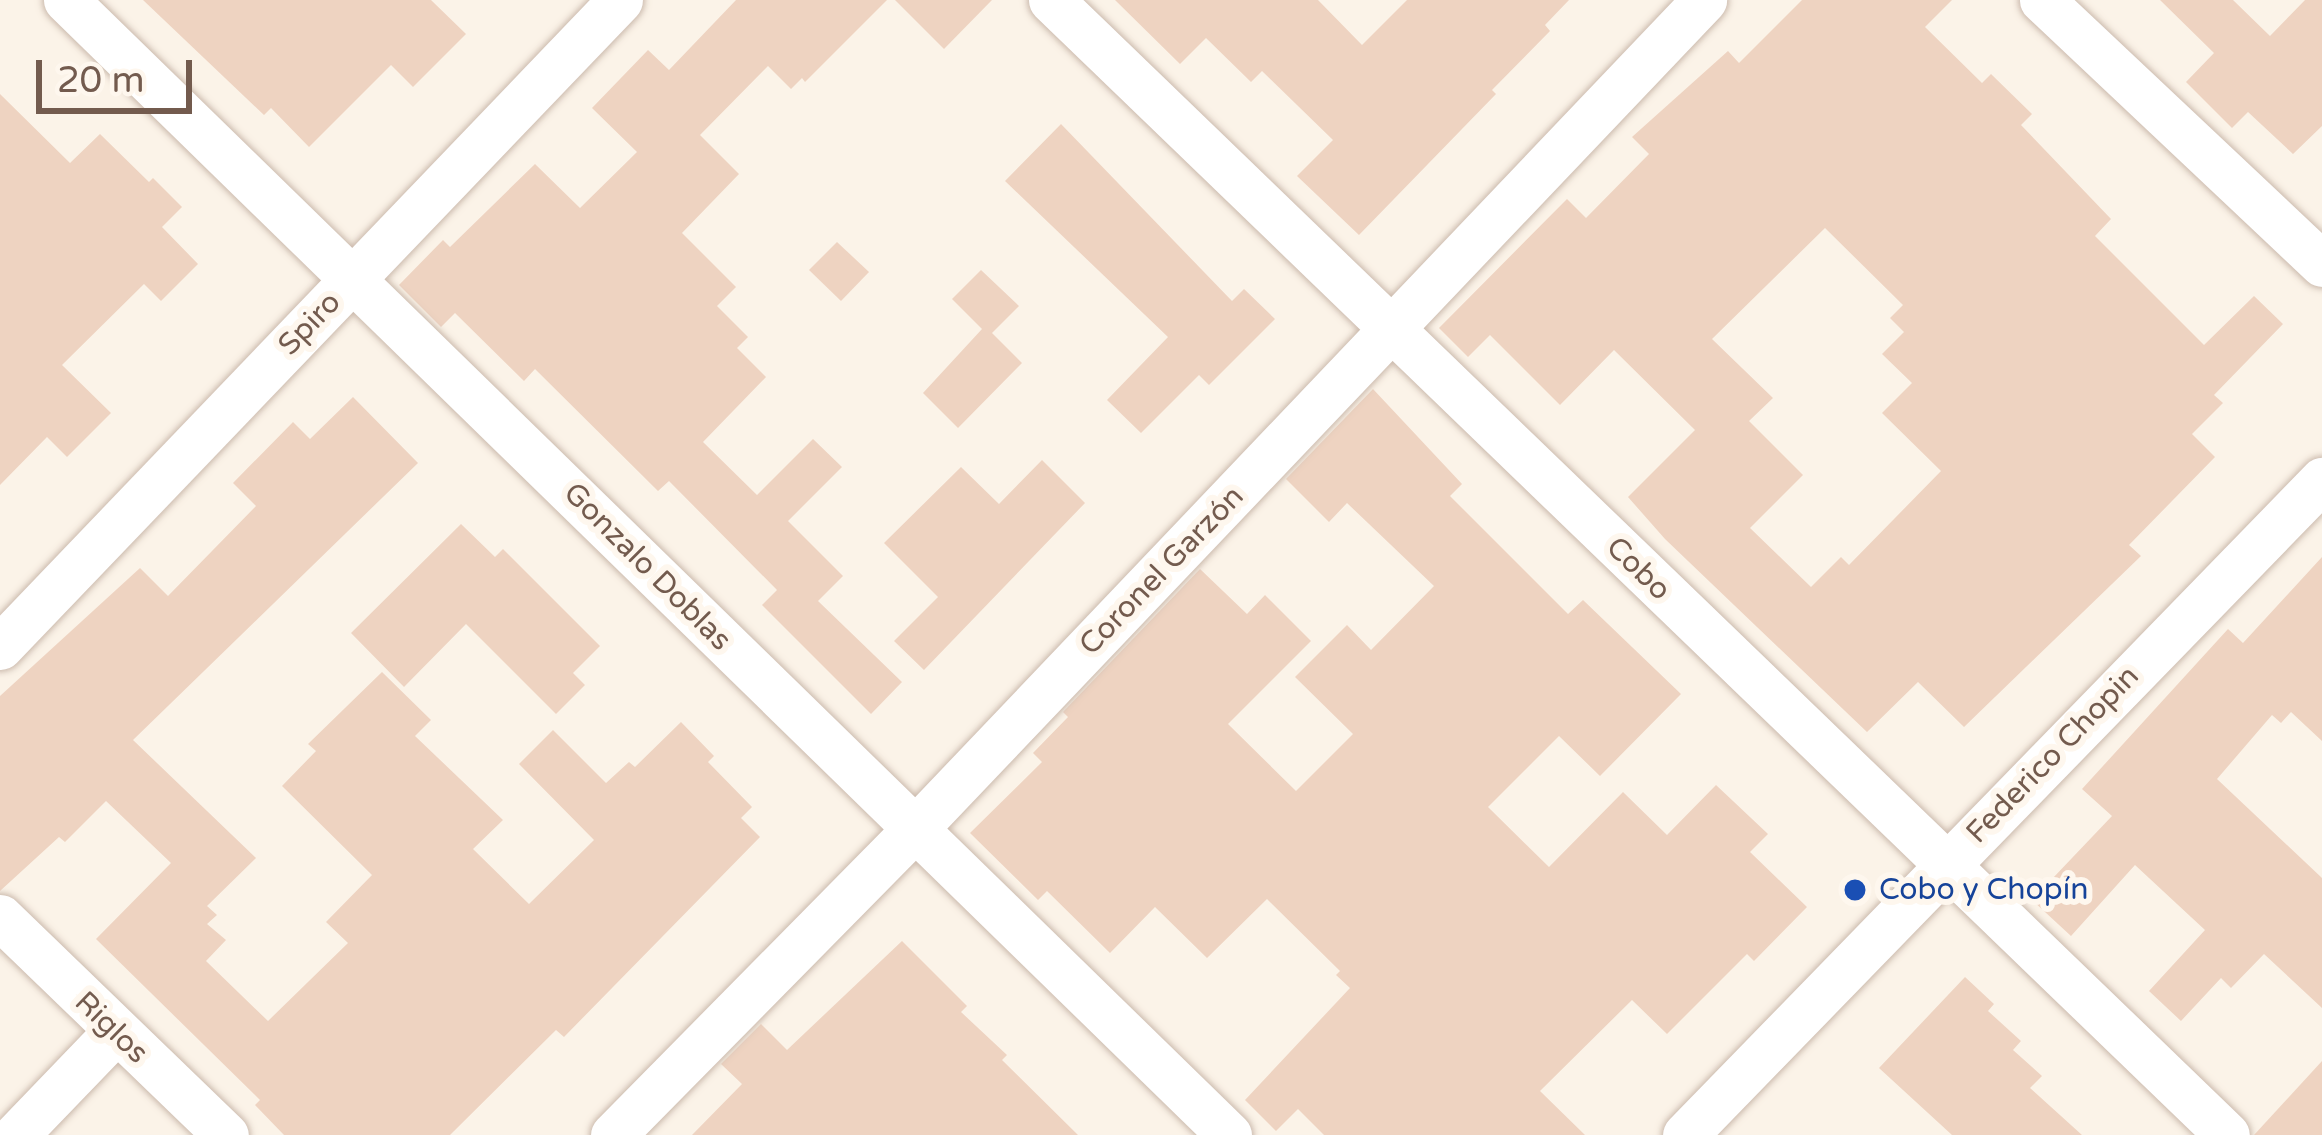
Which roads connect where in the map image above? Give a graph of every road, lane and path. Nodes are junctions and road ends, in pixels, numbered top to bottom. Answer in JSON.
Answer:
{"nodes":[{"id":1,"x":66,"y":0,"type":"edge"},
{"id":2,"x":620,"y":0,"type":"edge"},
{"id":3,"x":1051,"y":0,"type":"edge"},
{"id":4,"x":1704,"y":0,"type":"edge"},
{"id":5,"x":2042,"y":0,"type":"edge"},
{"id":6,"x":2322,"y":264,"type":"edge"},
{"id":7,"x":353,"y":278,"type":"junction"},
{"id":8,"x":1390,"y":332,"type":"junction"},
{"id":9,"x":2322,"y":480,"type":"edge"},
{"id":10,"x":0,"y":647,"type":"edge"},
{"id":11,"x":914,"y":830,"type":"junction"},
{"id":12,"x":1946,"y":865,"type":"junction"},
{"id":13,"x":0,"y":917,"type":"edge"},
{"id":14,"x":114,"y":1033,"type":"junction"},
{"id":15,"x":16,"y":1135,"type":"edge"},
{"id":16,"x":226,"y":1135,"type":"edge"},
{"id":17,"x":614,"y":1135,"type":"edge"},
{"id":18,"x":1229,"y":1135,"type":"edge"},
{"id":19,"x":1685,"y":1135,"type":"edge"},
{"id":20,"x":2227,"y":1135,"type":"edge"}],
"edges":[{"from":1,"to":7,"type":"street","name":"Gonzalo Doblas"},
{"from":2,"to":7,"type":"street","name":"Spiro"},
{"from":3,"to":8,"type":"street","name":"Cobo"},
{"from":4,"to":8,"type":"street","name":"Coronel Garzón"},
{"from":5,"to":6,"type":"street"},
{"from":7,"to":10,"type":"street","name":"Spiro"},
{"from":7,"to":11,"type":"street","name":"Gonzalo Doblas"},
{"from":8,"to":11,"type":"street","name":"Coronel Garzón"},
{"from":8,"to":12,"type":"street","name":"Cobo"},
{"from":9,"to":12,"type":"street","name":"Federico Chopin"},
{"from":11,"to":17,"type":"street","name":"Coronel Garzón"},
{"from":11,"to":18,"type":"street","name":"Gonzalo Doblas"},
{"from":12,"to":19,"type":"street","name":"Federico Chopin"},
{"from":12,"to":20,"type":"street","name":"Cobo"},
{"from":13,"to":14,"type":"street","name":"Riglos"},
{"from":14,"to":15,"type":"street"},
{"from":14,"to":16,"type":"street","name":"Riglos"}]}
